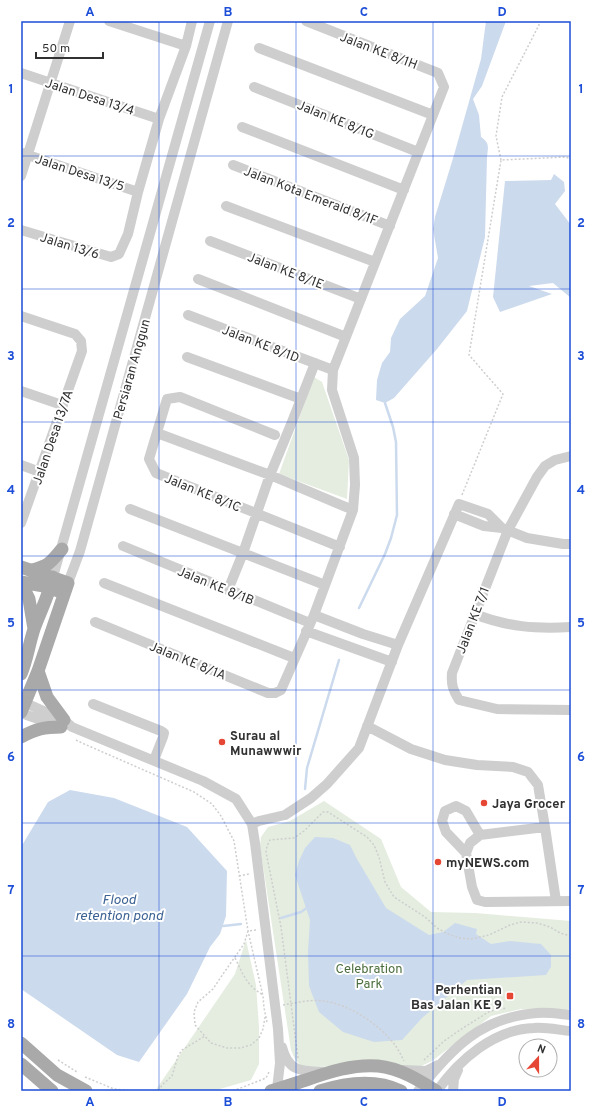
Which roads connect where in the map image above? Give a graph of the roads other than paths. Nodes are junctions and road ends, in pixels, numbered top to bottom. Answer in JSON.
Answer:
{"nodes":[{"id":1,"x":70,"y":21,"type":"edge"},
{"id":2,"x":109,"y":21,"type":"edge"},
{"id":3,"x":192,"y":21,"type":"edge"},
{"id":4,"x":210,"y":21,"type":"edge"},
{"id":5,"x":228,"y":21,"type":"edge"},
{"id":6,"x":306,"y":21,"type":"edge"},
{"id":7,"x":186,"y":46,"type":"junction"},
{"id":8,"x":259,"y":48,"type":"dead end"},
{"id":9,"x":21,"y":73,"type":"edge"},
{"id":10,"x":51,"y":83,"type":"junction"},
{"id":11,"x":254,"y":86,"type":"dead end"},
{"id":12,"x":433,"y":115,"type":"junction"},
{"id":13,"x":159,"y":119,"type":"junction"},
{"id":14,"x":242,"y":127,"type":"dead end"},
{"id":15,"x":418,"y":152,"type":"junction"},
{"id":16,"x":24,"y":154,"type":"edge"},
{"id":17,"x":233,"y":165,"type":"dead end"},
{"id":18,"x":21,"y":176,"type":"edge"},
{"id":19,"x":404,"y":190,"type":"junction"},
{"id":20,"x":138,"y":192,"type":"junction"},
{"id":21,"x":226,"y":206,"type":"dead end"},
{"id":22,"x":390,"y":226,"type":"junction"},
{"id":23,"x":21,"y":230,"type":"edge"},
{"id":24,"x":210,"y":241,"type":"dead end"},
{"id":25,"x":375,"y":262,"type":"junction"},
{"id":26,"x":198,"y":279,"type":"dead end"},
{"id":27,"x":361,"y":299,"type":"junction"},
{"id":28,"x":188,"y":315,"type":"dead end"},
{"id":29,"x":21,"y":316,"type":"edge"},
{"id":30,"x":346,"y":337,"type":"junction"},
{"id":31,"x":187,"y":357,"type":"dead end"},
{"id":32,"x":315,"y":363,"type":"junction"},
{"id":33,"x":333,"y":370,"type":"junction"},
{"id":34,"x":21,"y":391,"type":"edge"},
{"id":35,"x":301,"y":399,"type":"junction"},
{"id":36,"x":62,"y":405,"type":"junction"},
{"id":37,"x":157,"y":433,"type":"junction"},
{"id":38,"x":275,"y":435,"type":"dead end"},
{"id":39,"x":571,"y":456,"type":"edge"},
{"id":40,"x":21,"y":466,"type":"edge"},
{"id":41,"x":40,"y":472,"type":"junction"},
{"id":42,"x":270,"y":475,"type":"junction"},
{"id":43,"x":130,"y":509,"type":"dead end"},
{"id":44,"x":353,"y":510,"type":"junction"},
{"id":45,"x":257,"y":514,"type":"junction"},
{"id":46,"x":21,"y":523,"type":"edge"},
{"id":47,"x":505,"y":529,"type":"junction"},
{"id":48,"x":571,"y":544,"type":"edge"},
{"id":49,"x":123,"y":546,"type":"dead end"},
{"id":50,"x":340,"y":547,"type":"junction"},
{"id":51,"x":62,"y":549,"type":"junction"},
{"id":52,"x":243,"y":553,"type":"junction"},
{"id":53,"x":27,"y":568,"type":"edge"},
{"id":54,"x":21,"y":582,"type":"edge"},
{"id":55,"x":52,"y":583,"type":"junction"},
{"id":56,"x":104,"y":583,"type":"dead end"},
{"id":57,"x":325,"y":585,"type":"junction"},
{"id":58,"x":67,"y":588,"type":"junction"},
{"id":59,"x":228,"y":590,"type":"junction"},
{"id":60,"x":474,"y":614,"type":"junction"},
{"id":61,"x":95,"y":622,"type":"dead end"},
{"id":62,"x":310,"y":623,"type":"junction"},
{"id":63,"x":571,"y":627,"type":"edge"},
{"id":64,"x":34,"y":629,"type":"junction"},
{"id":65,"x":398,"y":645,"type":"junction"},
{"id":66,"x":294,"y":658,"type":"junction"},
{"id":67,"x":392,"y":662,"type":"junction"},
{"id":68,"x":22,"y":669,"type":"edge"},
{"id":69,"x":38,"y":671,"type":"junction"},
{"id":70,"x":92,"y":704,"type":"dead end"},
{"id":71,"x":22,"y":707,"type":"edge"},
{"id":72,"x":571,"y":710,"type":"edge"},
{"id":73,"x":367,"y":726,"type":"junction"},
{"id":74,"x":67,"y":728,"type":"junction"},
{"id":75,"x":21,"y":738,"type":"edge"},
{"id":76,"x":154,"y":760,"type":"junction"},
{"id":77,"x":252,"y":824,"type":"junction"},
{"id":78,"x":546,"y":827,"type":"junction"},
{"id":79,"x":480,"y":835,"type":"junction"},
{"id":80,"x":466,"y":853,"type":"junction"},
{"id":81,"x":556,"y":901,"type":"junction"},
{"id":82,"x":571,"y":901,"type":"edge"},
{"id":83,"x":571,"y":1015,"type":"edge"},
{"id":84,"x":273,"y":1029,"type":"junction"},
{"id":85,"x":571,"y":1031,"type":"edge"},
{"id":86,"x":21,"y":1043,"type":"edge"},
{"id":87,"x":462,"y":1063,"type":"junction"},
{"id":88,"x":21,"y":1064,"type":"edge"},
{"id":89,"x":439,"y":1064,"type":"junction"},
{"id":90,"x":391,"y":1069,"type":"junction"},
{"id":91,"x":327,"y":1073,"type":"junction"},
{"id":92,"x":421,"y":1087,"type":"edge"},
{"id":93,"x":276,"y":1090,"type":"edge"},
{"id":94,"x":52,"y":1091,"type":"edge"},
{"id":95,"x":86,"y":1091,"type":"edge"},
{"id":96,"x":320,"y":1091,"type":"edge"},
{"id":97,"x":401,"y":1091,"type":"edge"},
{"id":98,"x":436,"y":1091,"type":"edge"},
{"id":99,"x":453,"y":1091,"type":"edge"}],
"edges":[{"from":1,"to":10,"type":"street"},
{"from":2,"to":7,"type":"street"},
{"from":3,"to":7,"type":"street"},
{"from":4,"to":51,"type":"street","name":"Persiaran Anggun"},
{"from":5,"to":58,"type":"street","name":"Persiaran Anggun"},
{"from":6,"to":12,"type":"street","name":"Jalan KE 8/1H"},
{"from":7,"to":13,"type":"street"},
{"from":8,"to":12,"type":"street"},
{"from":9,"to":10,"type":"street","name":"Jalan Desa 13/4"},
{"from":10,"to":13,"type":"street","name":"Jalan Desa 13/4"},
{"from":10,"to":16,"type":"street"},
{"from":11,"to":15,"type":"street","name":"Jalan KE 8/1G"},
{"from":12,"to":15,"type":"street"},
{"from":13,"to":20,"type":"street"},
{"from":14,"to":19,"type":"street"},
{"from":15,"to":19,"type":"street"},
{"from":16,"to":18,"type":"street"},
{"from":16,"to":20,"type":"street","name":"Jalan Desa 13/5"},
{"from":17,"to":22,"type":"street","name":"Jalan Kota Emerald 8/1F"},
{"from":19,"to":22,"type":"street"},
{"from":20,"to":23,"type":"street","name":"Jalan 13/6"},
{"from":21,"to":25,"type":"street"},
{"from":22,"to":25,"type":"street"},
{"from":24,"to":27,"type":"street","name":"Jalan KE 8/1E"},
{"from":25,"to":27,"type":"street"},
{"from":26,"to":30,"type":"street"},
{"from":27,"to":30,"type":"street"},
{"from":28,"to":32,"type":"street","name":"Jalan KE 8/1D"},
{"from":29,"to":36,"type":"street","name":"Jalan Desa 13/7A"},
{"from":30,"to":33,"type":"street"},
{"from":31,"to":35,"type":"street"},
{"from":32,"to":33,"type":"street","name":"Jalan KE 8/1D"},
{"from":32,"to":35,"type":"street"},
{"from":33,"to":44,"type":"street"},
{"from":34,"to":36,"type":"street"},
{"from":35,"to":42,"type":"street"},
{"from":36,"to":41,"type":"street","name":"Jalan Desa 13/7A"},
{"from":37,"to":38,"type":"street","name":"Jalan KE 8/1C"},
{"from":37,"to":42,"type":"street"},
{"from":37,"to":45,"type":"street","name":"Jalan KE 8/1C"},
{"from":39,"to":47,"type":"street","name":"Jalan KE 7/1"},
{"from":40,"to":41,"type":"street"},
{"from":41,"to":46,"type":"street","name":"Jalan Desa 13/7A"},
{"from":42,"to":44,"type":"street"},
{"from":42,"to":45,"type":"street"},
{"from":43,"to":52,"type":"street"},
{"from":44,"to":50,"type":"street"},
{"from":45,"to":50,"type":"street","name":"Jalan KE 8/1C"},
{"from":45,"to":52,"type":"street"},
{"from":47,"to":48,"type":"street"},
{"from":47,"to":60,"type":"street","name":"Jalan KE 7/1"},
{"from":47,"to":65,"type":"street"},
{"from":49,"to":59,"type":"street","name":"Jalan KE 8/1B"},
{"from":50,"to":57,"type":"street"},
{"from":51,"to":53,"type":"main road"},
{"from":51,"to":55,"type":"street","name":"Persiaran Anggun"},
{"from":52,"to":57,"type":"street"},
{"from":52,"to":59,"type":"street"},
{"from":53,"to":55,"type":"main road"},
{"from":54,"to":55,"type":"main road"},
{"from":54,"to":64,"type":"main road"},
{"from":55,"to":58,"type":"main road"},
{"from":55,"to":64,"type":"main road","name":"Persiaran Anggun"},
{"from":56,"to":66,"type":"street"},
{"from":57,"to":62,"type":"street"},
{"from":58,"to":69,"type":"main road","name":"Persiaran Anggun"},
{"from":59,"to":62,"type":"street","name":"Jalan KE 8/1B"},
{"from":60,"to":63,"type":"street"},
{"from":60,"to":72,"type":"street","name":"Jalan KE 7/1"},
{"from":61,"to":66,"type":"street","name":"Jalan KE 8/1A"},
{"from":62,"to":65,"type":"street"},
{"from":62,"to":66,"type":"street"},
{"from":62,"to":67,"type":"street"},
{"from":64,"to":68,"type":"main road","name":"Persiaran Anggun"},
{"from":65,"to":67,"type":"street"},
{"from":67,"to":73,"type":"street"},
{"from":69,"to":71,"type":"main road","name":"Persiaran Anggun"},
{"from":69,"to":74,"type":"main road"},
{"from":70,"to":76,"type":"street"},
{"from":71,"to":74,"type":"street"},
{"from":73,"to":77,"type":"street"},
{"from":73,"to":78,"type":"street"},
{"from":74,"to":75,"type":"main road"},
{"from":74,"to":76,"type":"street"},
{"from":76,"to":77,"type":"street"},
{"from":77,"to":84,"type":"street"},
{"from":78,"to":79,"type":"street"},
{"from":78,"to":81,"type":"street"},
{"from":79,"to":80,"type":"street"},
{"from":79,"to":80,"type":"street"},
{"from":80,"to":81,"type":"street"},
{"from":81,"to":82,"type":"street"},
{"from":83,"to":89,"type":"street"},
{"from":84,"to":91,"type":"street"},
{"from":84,"to":93,"type":"street"},
{"from":85,"to":87,"type":"street"},
{"from":86,"to":95,"type":"main road"},
{"from":87,"to":98,"type":"street"},
{"from":87,"to":99,"type":"street"},
{"from":88,"to":94,"type":"main road"},
{"from":89,"to":90,"type":"street"},
{"from":89,"to":92,"type":"street"},
{"from":90,"to":91,"type":"main road"},
{"from":90,"to":92,"type":"main road"},
{"from":91,"to":93,"type":"main road"},
{"from":92,"to":98,"type":"main road"},
{"from":96,"to":97,"type":"main road"}]}
